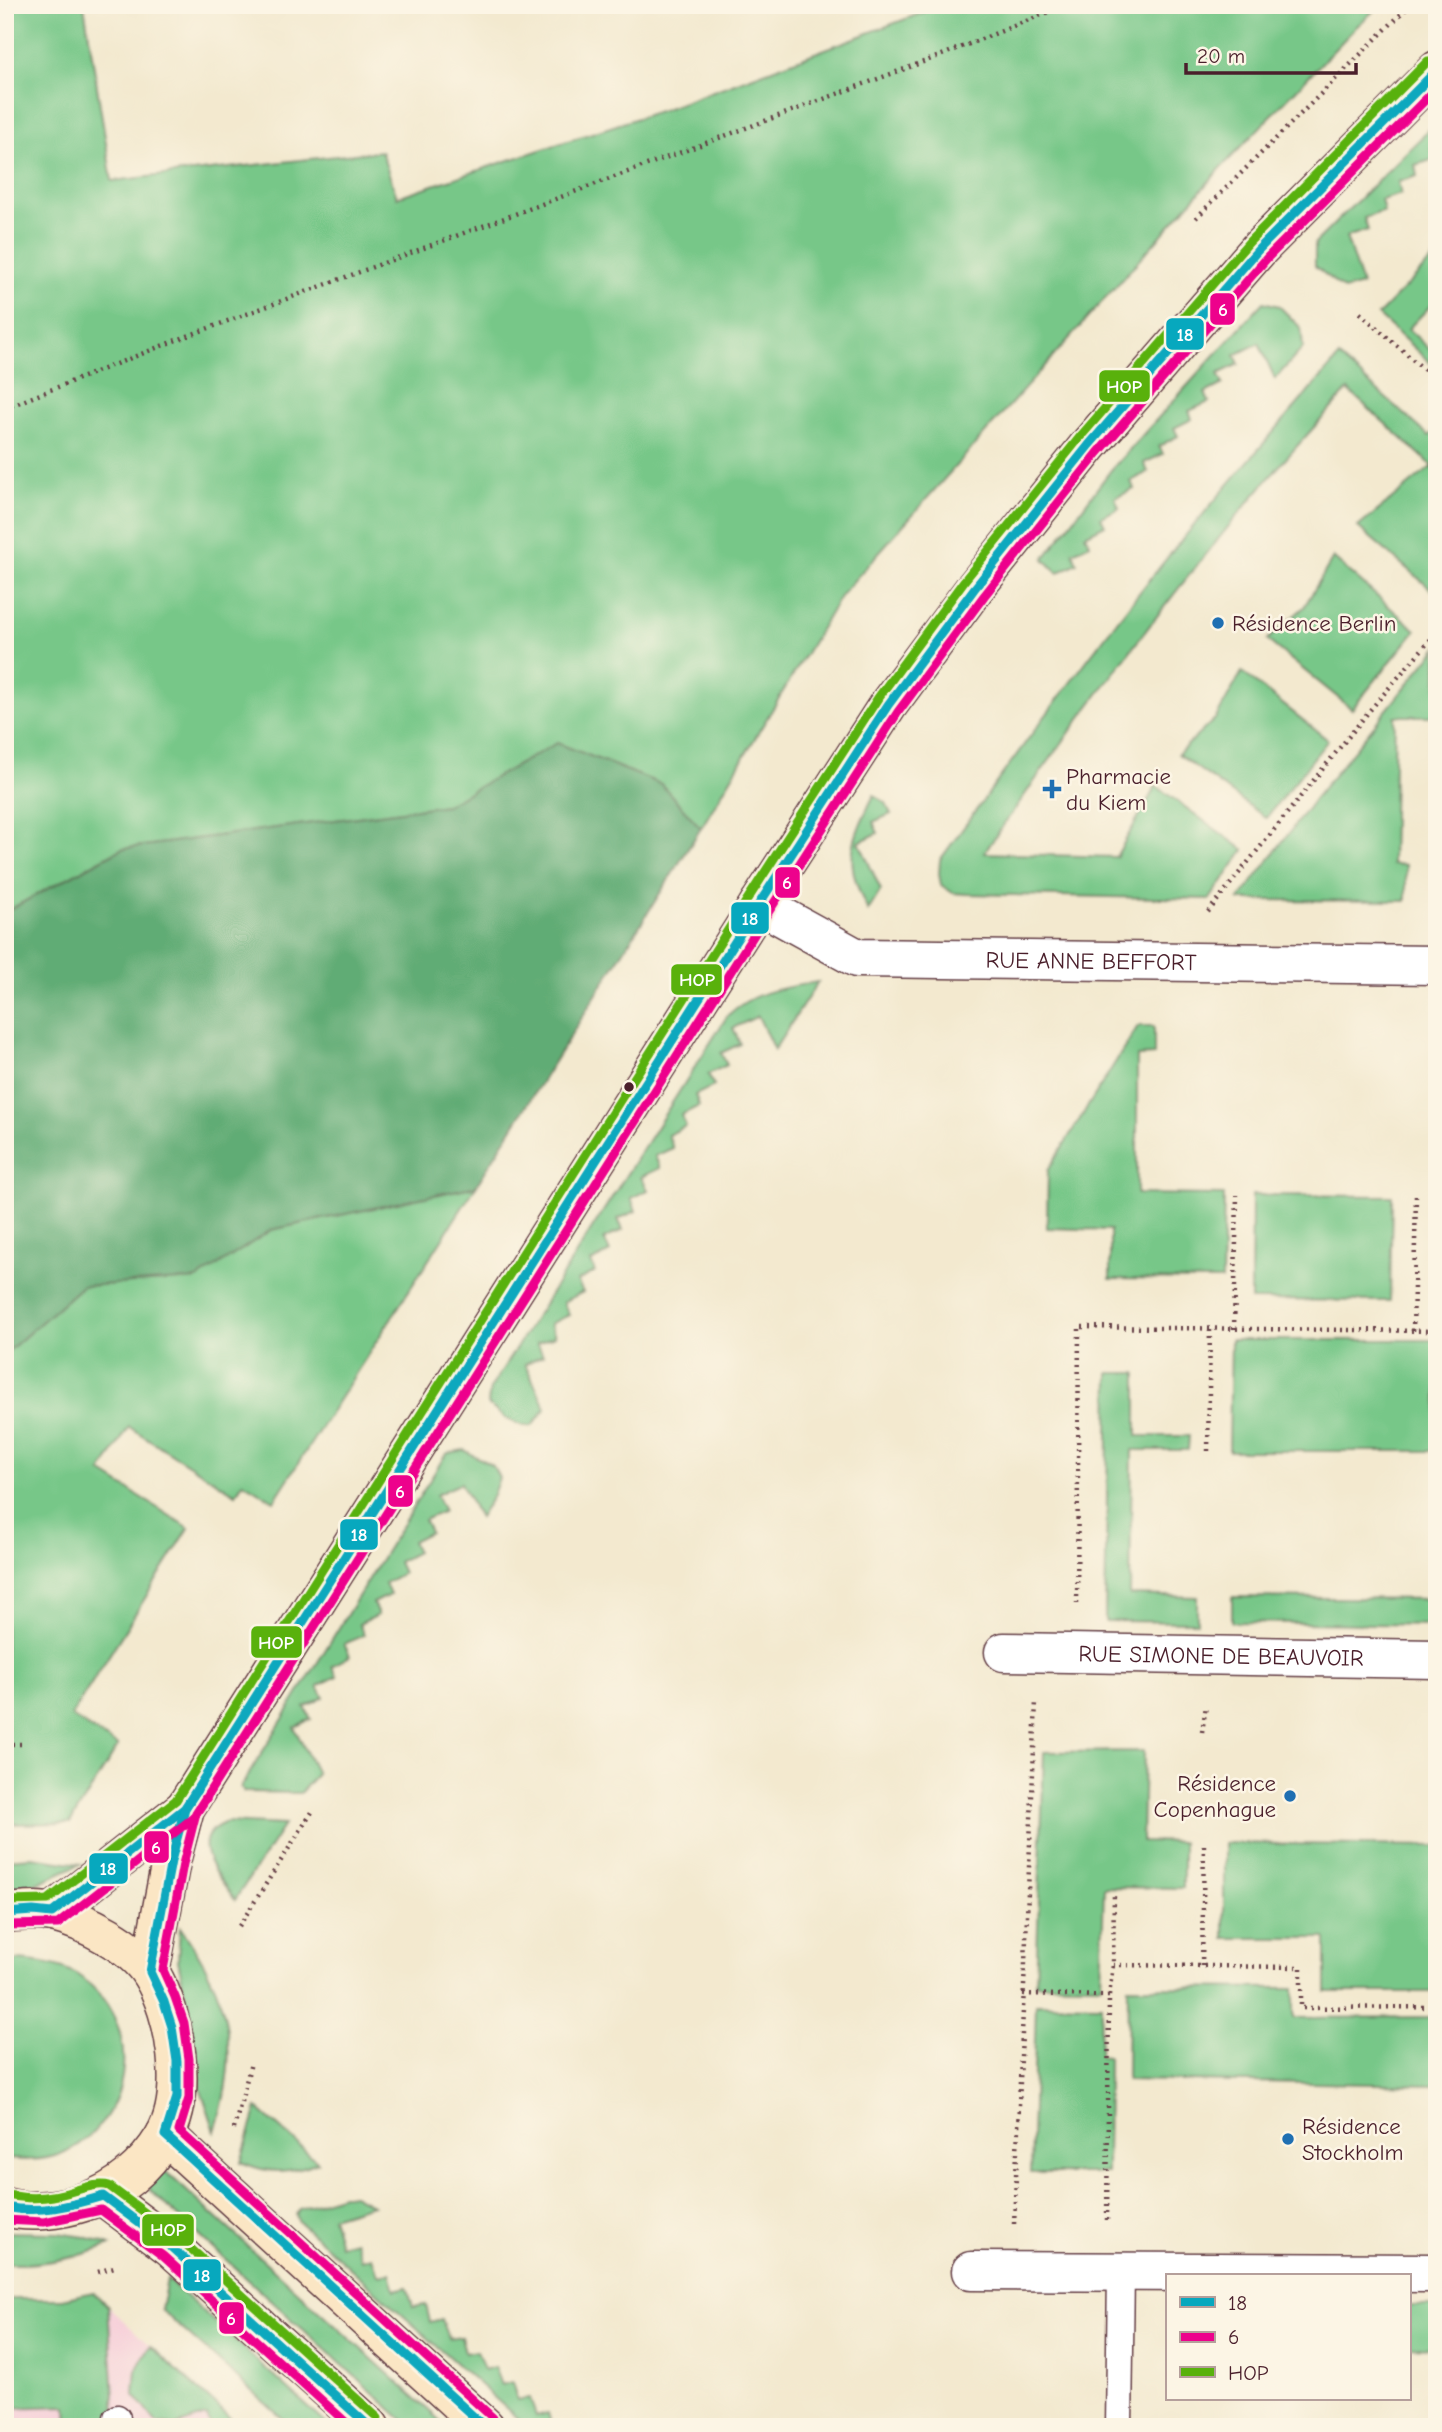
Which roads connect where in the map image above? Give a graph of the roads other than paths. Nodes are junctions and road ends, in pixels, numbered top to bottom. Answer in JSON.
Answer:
{"nodes":[{"id":1,"x":1437,"y":70,"type":"edge"},
{"id":2,"x":759,"y":904,"type":"junction"},
{"id":3,"x":1437,"y":965,"type":"edge"},
{"id":4,"x":1021,"y":1652,"type":"road end"},
{"id":5,"x":1437,"y":1659,"type":"edge"},
{"id":6,"x":185,"y":1808,"type":"junction"},
{"id":7,"x":5,"y":1913,"type":"edge"},
{"id":8,"x":52,"y":1913,"type":"junction"},
{"id":9,"x":150,"y":1972,"type":"junction"},
{"id":10,"x":165,"y":2135,"type":"junction"},
{"id":11,"x":103,"y":2196,"type":"junction"},
{"id":12,"x":5,"y":2207,"type":"edge"},
{"id":13,"x":971,"y":2271,"type":"dead end"},
{"id":14,"x":1114,"y":2271,"type":"junction"},
{"id":15,"x":1437,"y":2273,"type":"edge"},
{"id":16,"x":370,"y":2427,"type":"edge"},
{"id":17,"x":485,"y":2427,"type":"edge"},
{"id":18,"x":1119,"y":2427,"type":"edge"}],
"edges":[{"from":1,"to":2,"type":"main road"},
{"from":2,"to":3,"type":"street","name":"RUE ANNE BEFFORT"},
{"from":2,"to":6,"type":"main road"},
{"from":4,"to":5,"type":"street","name":"RUE SIMONE DE BEAUVOIR"},
{"from":6,"to":8,"type":"main road"},
{"from":6,"to":9,"type":"main road"},
{"from":7,"to":8,"type":"main road"},
{"from":8,"to":9,"type":"main road"},
{"from":9,"to":10,"type":"main road"},
{"from":10,"to":11,"type":"main road"},
{"from":10,"to":17,"type":"main road"},
{"from":11,"to":12,"type":"main road"},
{"from":11,"to":16,"type":"main road"},
{"from":13,"to":14,"type":"street"},
{"from":14,"to":15,"type":"street"},
{"from":14,"to":18,"type":"lane"}]}
